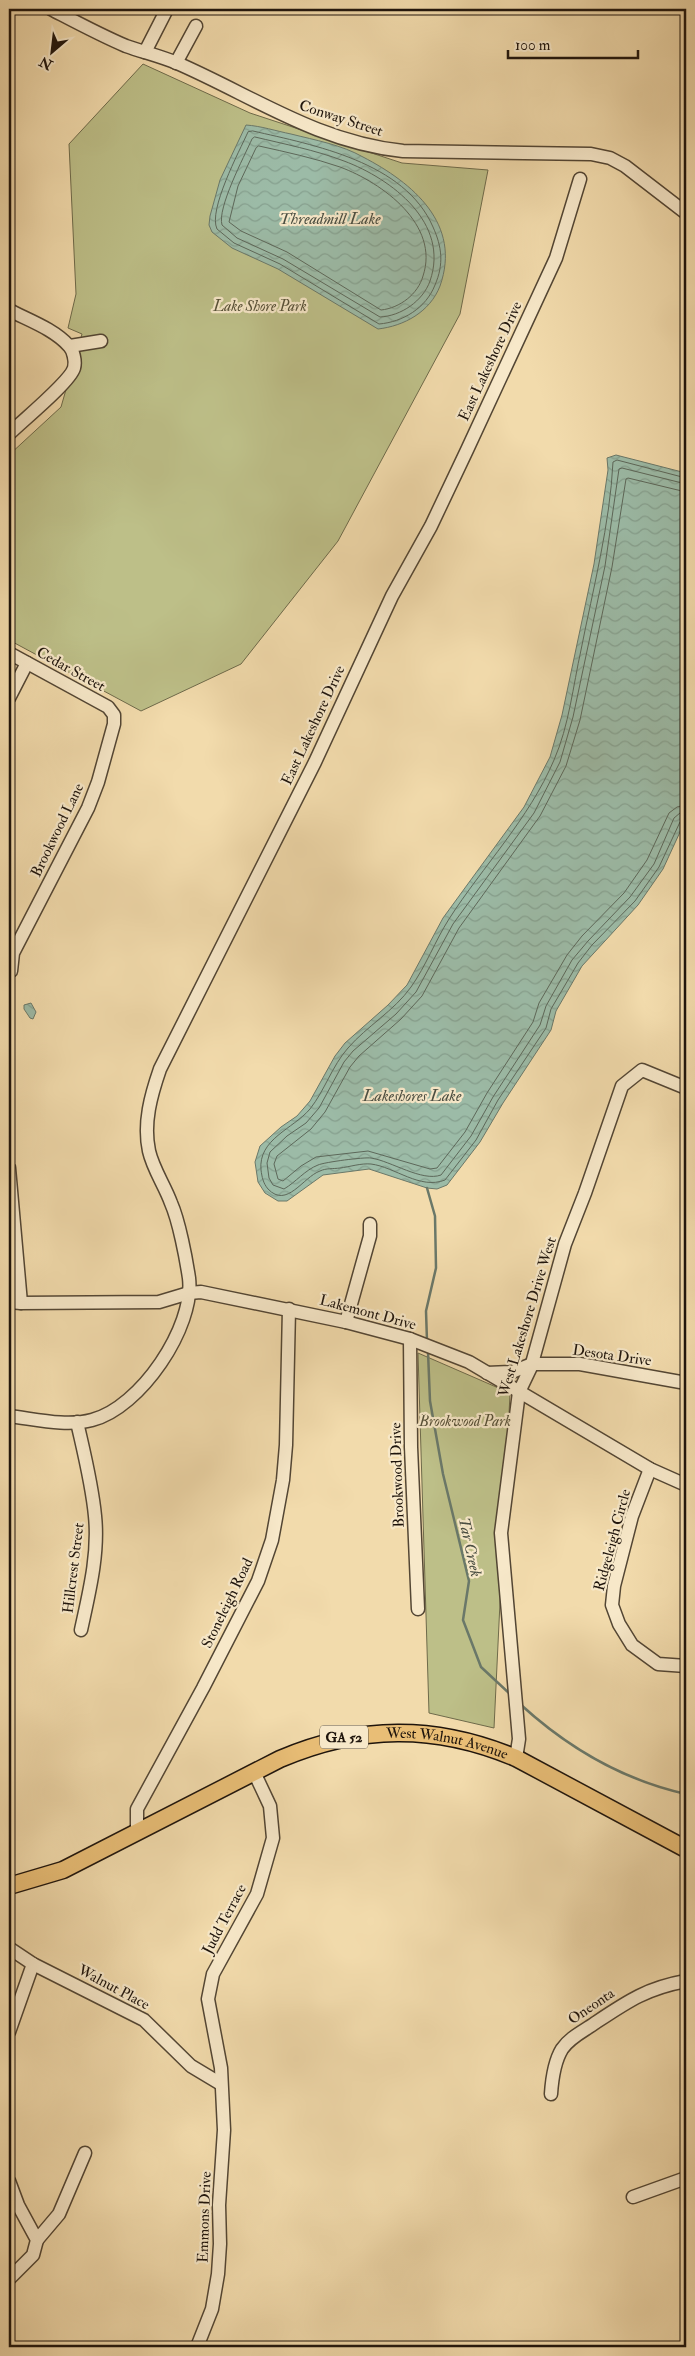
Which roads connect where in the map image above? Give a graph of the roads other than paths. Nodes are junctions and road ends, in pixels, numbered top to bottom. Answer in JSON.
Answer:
{"nodes":[{"id":1,"x":51,"y":9,"type":"edge"},
{"id":2,"x":167,"y":9,"type":"edge"},
{"id":3,"x":196,"y":26,"type":"dead end"},
{"id":4,"x":145,"y":52,"type":"junction"},
{"id":5,"x":176,"y":63,"type":"junction"},
{"id":6,"x":580,"y":179,"type":"dead end"},
{"id":7,"x":686,"y":213,"type":"edge"},
{"id":8,"x":9,"y":310,"type":"edge"},
{"id":9,"x":101,"y":342,"type":"dead end"},
{"id":10,"x":70,"y":346,"type":"junction"},
{"id":11,"x":9,"y":434,"type":"edge"},
{"id":12,"x":9,"y":653,"type":"edge"},
{"id":13,"x":27,"y":664,"type":"junction"},
{"id":14,"x":9,"y":698,"type":"edge"},
{"id":15,"x":114,"y":715,"type":"joint"},
{"id":16,"x":11,"y":971,"type":"dead end"},
{"id":17,"x":686,"y":1088,"type":"edge"},
{"id":18,"x":9,"y":1168,"type":"edge"},
{"id":19,"x":370,"y":1224,"type":"dead end"},
{"id":20,"x":189,"y":1293,"type":"junction"},
{"id":21,"x":15,"y":1302,"type":"edge"},
{"id":22,"x":288,"y":1309,"type":"junction"},
{"id":23,"x":346,"y":1322,"type":"junction"},
{"id":24,"x":410,"y":1339,"type":"junction"},
{"id":25,"x":532,"y":1364,"type":"junction"},
{"id":26,"x":487,"y":1373,"type":"junction"},
{"id":27,"x":686,"y":1383,"type":"edge"},
{"id":28,"x":519,"y":1392,"type":"junction"},
{"id":29,"x":9,"y":1416,"type":"edge"},
{"id":30,"x":77,"y":1422,"type":"junction"},
{"id":31,"x":650,"y":1469,"type":"junction"},
{"id":32,"x":686,"y":1486,"type":"edge"},
{"id":33,"x":418,"y":1609,"type":"dead end"},
{"id":34,"x":81,"y":1630,"type":"dead end"},
{"id":35,"x":686,"y":1666,"type":"edge"},
{"id":36,"x":516,"y":1758,"type":"junction"},
{"id":37,"x":254,"y":1772,"type":"junction"},
{"id":38,"x":137,"y":1833,"type":"junction"},
{"id":39,"x":686,"y":1849,"type":"edge"},
{"id":40,"x":9,"y":1886,"type":"edge"},
{"id":41,"x":9,"y":1948,"type":"edge"},
{"id":42,"x":33,"y":1964,"type":"junction"},
{"id":43,"x":686,"y":1981,"type":"edge"},
{"id":44,"x":9,"y":2032,"type":"edge"},
{"id":45,"x":221,"y":2084,"type":"junction"},
{"id":46,"x":551,"y":2094,"type":"dead end"},
{"id":47,"x":85,"y":2153,"type":"dead end"},
{"id":48,"x":686,"y":2178,"type":"edge"},
{"id":49,"x":9,"y":2181,"type":"edge"},
{"id":50,"x":633,"y":2197,"type":"dead end"},
{"id":51,"x":37,"y":2240,"type":"junction"},
{"id":52,"x":9,"y":2279,"type":"edge"},
{"id":53,"x":197,"y":2347,"type":"edge"}],
"edges":[{"from":1,"to":4,"type":"street","name":"Conway Street"},
{"from":2,"to":4,"type":"street"},
{"from":3,"to":5,"type":"street"},
{"from":4,"to":5,"type":"street","name":"Conway Street"},
{"from":5,"to":7,"type":"street","name":"Conway Street"},
{"from":6,"to":20,"type":"street","name":"East Lakeshore Drive"},
{"from":8,"to":10,"type":"street"},
{"from":9,"to":10,"type":"street"},
{"from":10,"to":11,"type":"street"},
{"from":12,"to":13,"type":"street","name":"Cedar Street"},
{"from":13,"to":14,"type":"street"},
{"from":13,"to":15,"type":"street","name":"Cedar Street"},
{"from":15,"to":16,"type":"street","name":"Brookwood Lane"},
{"from":17,"to":25,"type":"street","name":"West Lakeshore Drive West"},
{"from":18,"to":21,"type":"street"},
{"from":19,"to":23,"type":"street"},
{"from":20,"to":21,"type":"street","name":"Lakemont Drive"},
{"from":20,"to":22,"type":"street","name":"Lakemont Drive"},
{"from":20,"to":30,"type":"street"},
{"from":22,"to":23,"type":"street","name":"Lakemont Drive"},
{"from":22,"to":38,"type":"street","name":"Stoneleigh Road"},
{"from":23,"to":24,"type":"street","name":"Lakemont Drive"},
{"from":24,"to":26,"type":"street","name":"Lakemont Drive"},
{"from":24,"to":33,"type":"street","name":"Brookwood Drive"},
{"from":25,"to":26,"type":"street","name":"Desota Drive"},
{"from":25,"to":27,"type":"street","name":"Desota Drive"},
{"from":25,"to":28,"type":"street","name":"West Lakeshore Drive West"},
{"from":26,"to":28,"type":"street","name":"Lakemont Drive"},
{"from":28,"to":31,"type":"street","name":"Lakemont Drive"},
{"from":28,"to":36,"type":"street","name":"West Lakeshore Drive West"},
{"from":29,"to":30,"type":"street"},
{"from":30,"to":34,"type":"street","name":"Hillcrest Street"},
{"from":31,"to":32,"type":"street","name":"Lakemont Drive"},
{"from":31,"to":35,"type":"street","name":"Ridgeleigh Circle"},
{"from":36,"to":37,"type":"main road","name":"West Walnut Avenue","number":"GA 52"},
{"from":36,"to":39,"type":"main road","name":"West Walnut Avenue","number":"GA 52"},
{"from":37,"to":38,"type":"main road","name":"West Walnut Avenue","number":"GA 52"},
{"from":37,"to":45,"type":"street","name":"Judd Terrace"},
{"from":38,"to":40,"type":"main road","name":"West Walnut Avenue","number":"GA 52"},
{"from":41,"to":42,"type":"street","name":"Walnut Place"},
{"from":42,"to":44,"type":"street"},
{"from":42,"to":45,"type":"street","name":"Walnut Place"},
{"from":43,"to":46,"type":"street","name":"Oneonta"},
{"from":45,"to":53,"type":"street","name":"Emmons Drive"},
{"from":47,"to":51,"type":"street"},
{"from":48,"to":50,"type":"street"},
{"from":49,"to":51,"type":"street"},
{"from":51,"to":52,"type":"street"}]}
